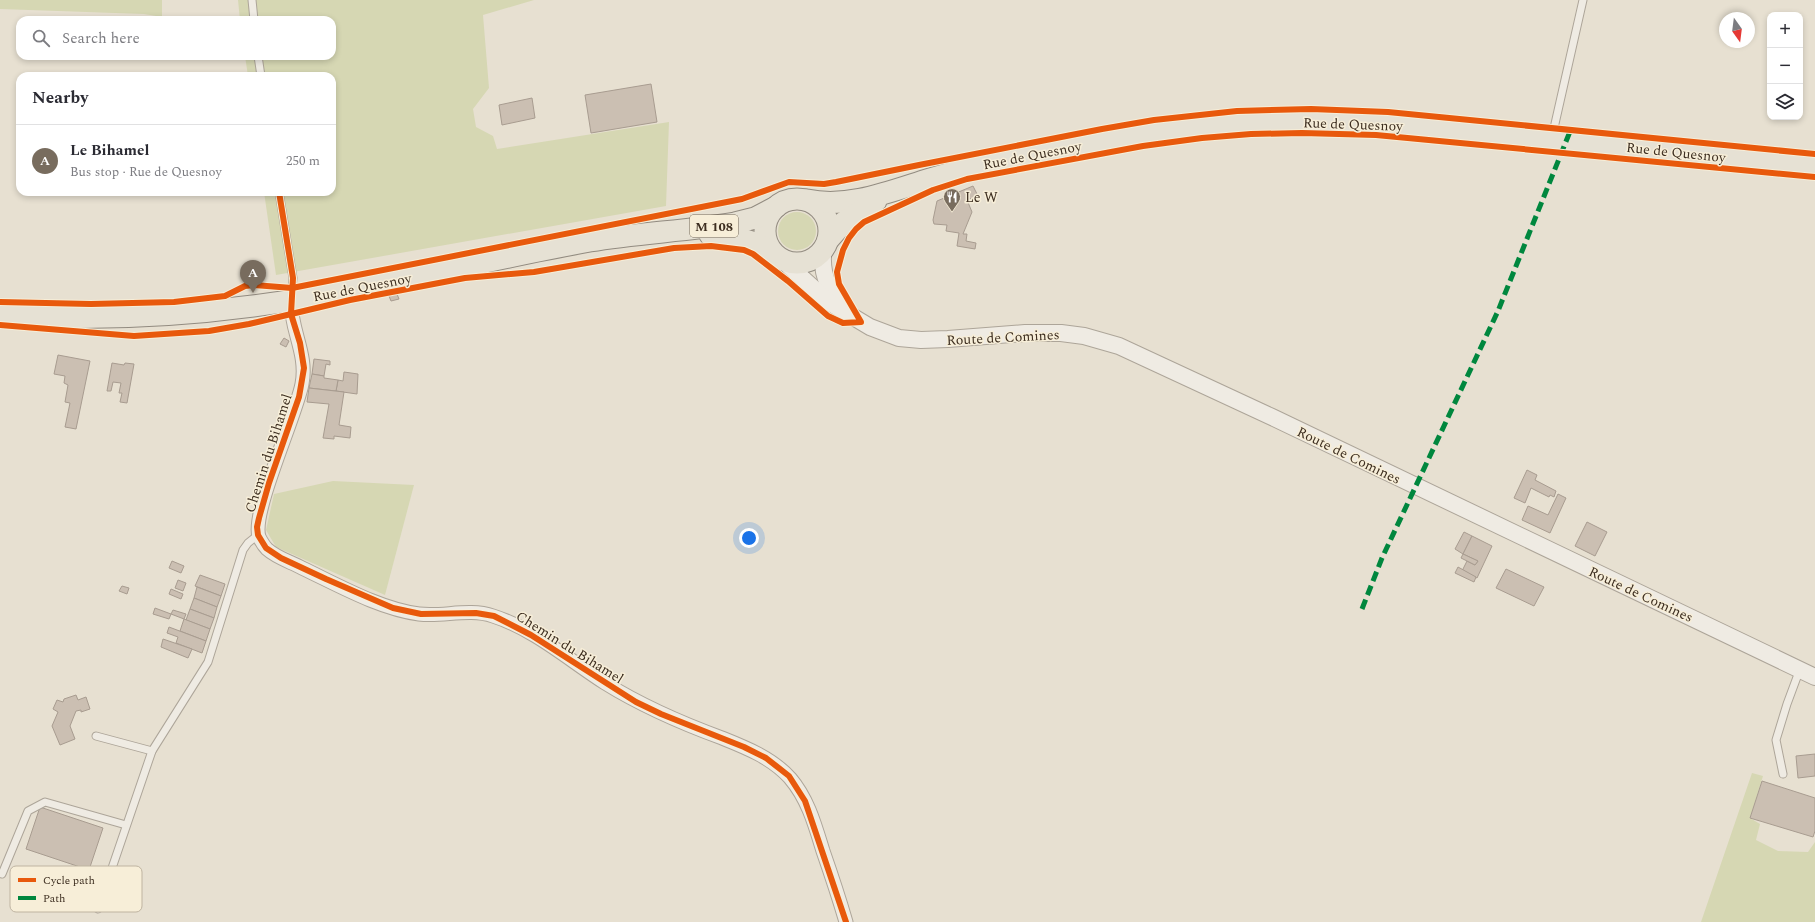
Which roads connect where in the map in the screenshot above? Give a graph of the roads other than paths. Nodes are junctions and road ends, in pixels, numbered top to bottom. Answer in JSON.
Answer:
{"nodes":[{"id":1,"x":252,"y":0,"type":"edge"},
{"id":2,"x":1583,"y":0,"type":"edge"},
{"id":3,"x":254,"y":16,"type":"edge"},
{"id":4,"x":259,"y":60,"type":"edge"},
{"id":5,"x":260,"y":72,"type":"edge"},
{"id":6,"x":1552,"y":139,"type":"junction"},
{"id":7,"x":1815,"y":165,"type":"edge"},
{"id":8,"x":896,"y":190,"type":"junction"},
{"id":9,"x":281,"y":196,"type":"edge"},
{"id":10,"x":807,"y":200,"type":"junction"},
{"id":11,"x":776,"y":206,"type":"junction"},
{"id":12,"x":649,"y":234,"type":"junction"},
{"id":13,"x":826,"y":244,"type":"junction"},
{"id":14,"x":777,"y":256,"type":"junction"},
{"id":15,"x":291,"y":300,"type":"junction"},
{"id":16,"x":0,"y":315,"type":"edge"},
{"id":17,"x":862,"y":322,"type":"junction"},
{"id":18,"x":258,"y":535,"type":"junction"},
{"id":19,"x":1800,"y":670,"type":"junction"},
{"id":20,"x":1815,"y":677,"type":"edge"},
{"id":21,"x":96,"y":736,"type":"dead end"},
{"id":22,"x":152,"y":750,"type":"junction"},
{"id":23,"x":1783,"y":774,"type":"dead end"},
{"id":24,"x":126,"y":825,"type":"junction"},
{"id":25,"x":112,"y":866,"type":"edge"},
{"id":26,"x":2,"y":874,"type":"dead end"},
{"id":27,"x":846,"y":922,"type":"edge"}],
"edges":[{"from":1,"to":3,"type":"lane"},
{"from":2,"to":6,"type":"lane"},
{"from":4,"to":5,"type":"lane"},
{"from":6,"to":7,"type":"main road","name":"Rue de Quesnoy"},
{"from":6,"to":8,"type":"main road","name":"Rue de Quesnoy"},
{"from":8,"to":10,"type":"main road","name":"Rue de Quesnoy"},
{"from":8,"to":13,"type":"main road","name":"Rue de Quesnoy"},
{"from":9,"to":15,"type":"lane"},
{"from":10,"to":11,"type":"main road"},
{"from":10,"to":13,"type":"main road"},
{"from":11,"to":12,"type":"main road","name":"Rue de Quesnoy","number":"M 108"},
{"from":11,"to":14,"type":"main road"},
{"from":12,"to":14,"type":"main road","name":"Rue de Quesnoy","number":"M 108"},
{"from":12,"to":15,"type":"main road","name":"Rue de Quesnoy","number":"M 108"},
{"from":13,"to":14,"type":"main road"},
{"from":13,"to":17,"type":"street","name":"Route de Comines"},
{"from":14,"to":17,"type":"street","name":"Route de Comines"},
{"from":15,"to":16,"type":"main road","name":"Rue de Quesnoy","number":"M 108"},
{"from":15,"to":18,"type":"street","name":"Chemin du Bihamel"},
{"from":17,"to":19,"type":"street","name":"Route de Comines"},
{"from":18,"to":22,"type":"lane"},
{"from":18,"to":27,"type":"street","name":"Chemin du Bihamel"},
{"from":19,"to":20,"type":"street","name":"Route de Comines"},
{"from":19,"to":23,"type":"lane"},
{"from":21,"to":22,"type":"lane"},
{"from":22,"to":24,"type":"lane"},
{"from":24,"to":25,"type":"lane"},
{"from":24,"to":26,"type":"lane"}]}
